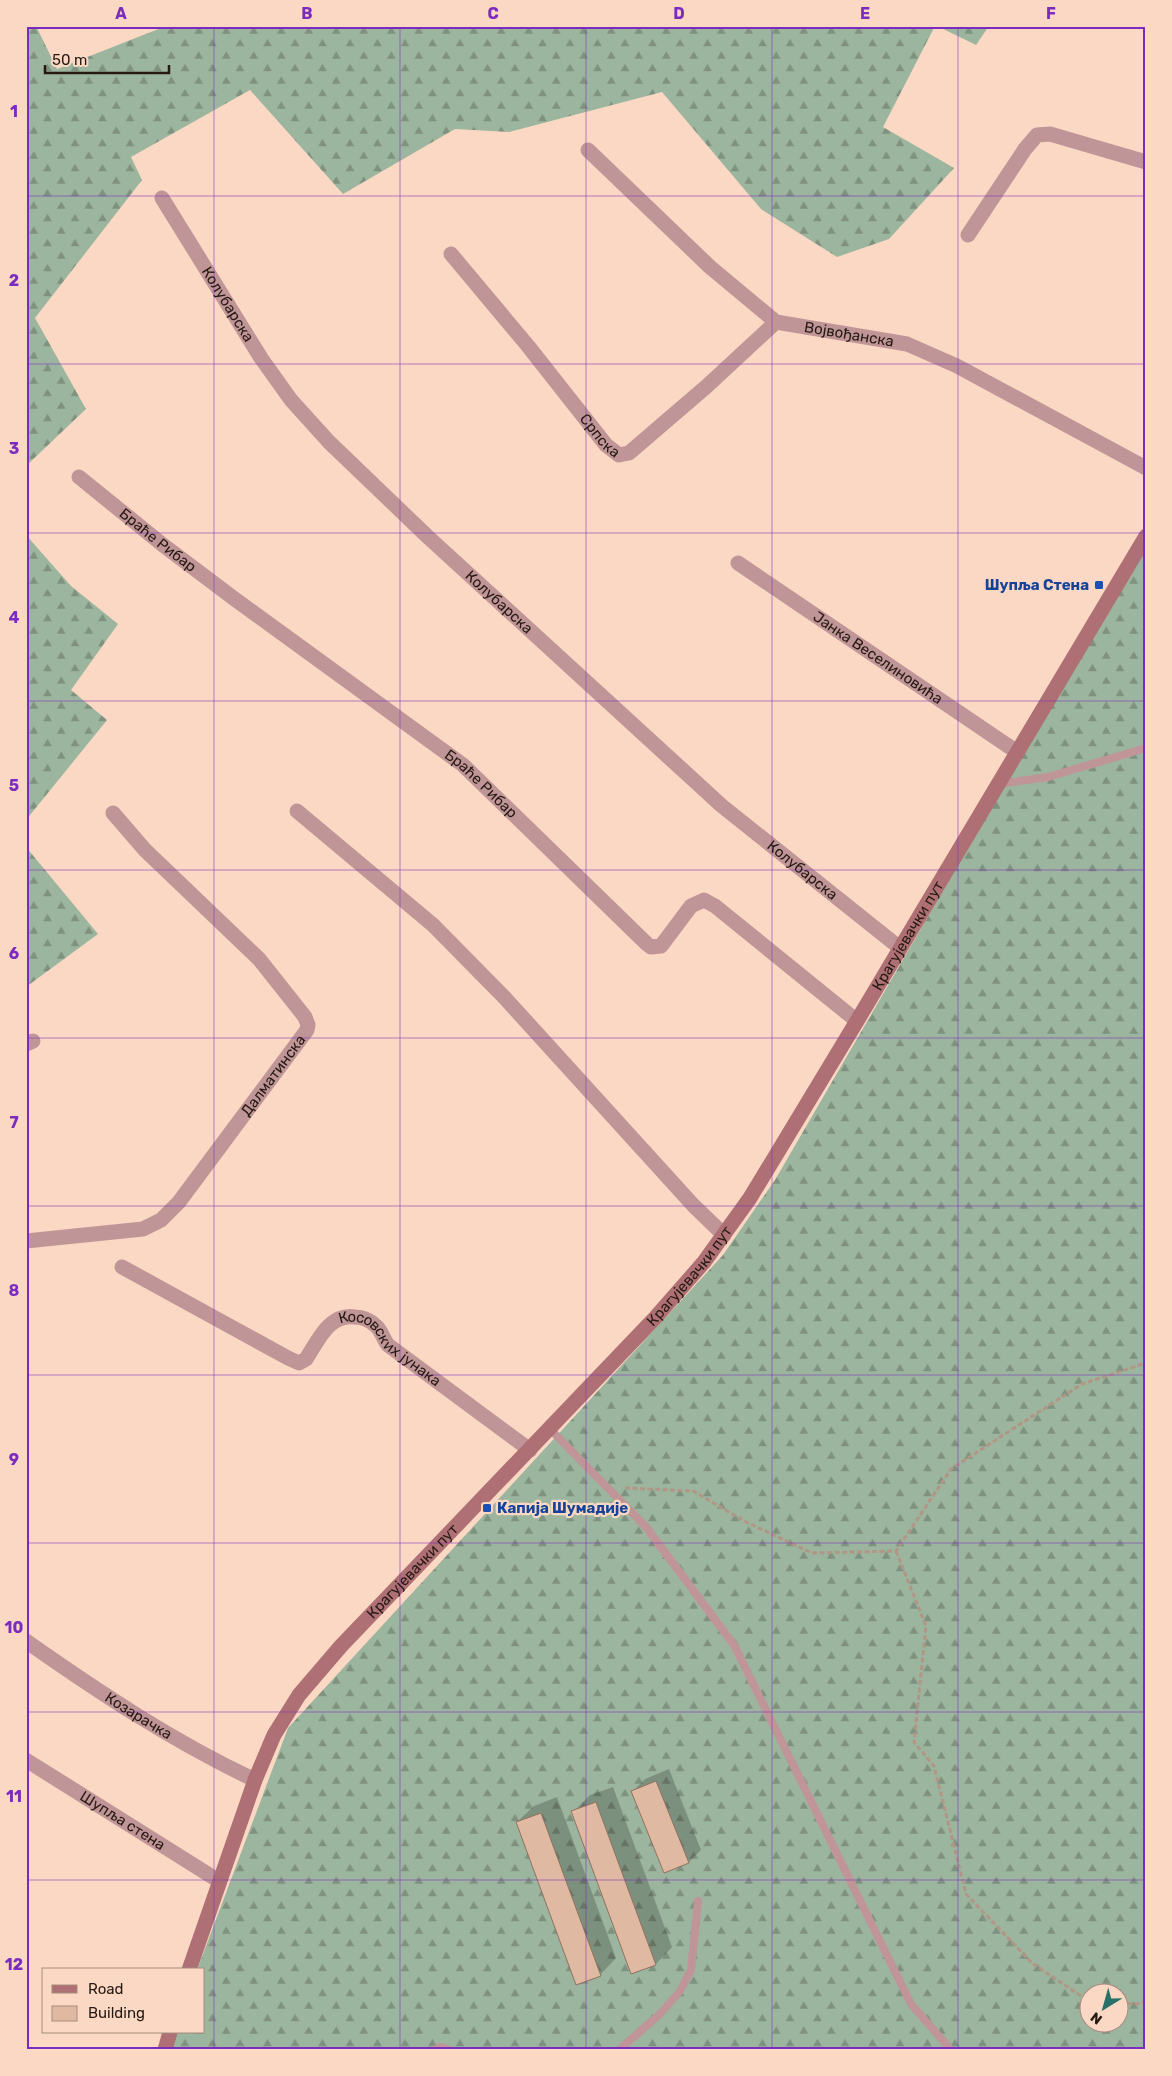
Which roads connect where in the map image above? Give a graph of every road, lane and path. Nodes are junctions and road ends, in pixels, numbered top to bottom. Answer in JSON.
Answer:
{"nodes":[{"id":1,"x":588,"y":150,"type":"dead end"},
{"id":2,"x":1146,"y":162,"type":"edge"},
{"id":3,"x":162,"y":198,"type":"dead end"},
{"id":4,"x":968,"y":235,"type":"dead end"},
{"id":5,"x":451,"y":254,"type":"dead end"},
{"id":6,"x":776,"y":322,"type":"junction"},
{"id":7,"x":1146,"y":468,"type":"edge"},
{"id":8,"x":79,"y":477,"type":"dead end"},
{"id":9,"x":1146,"y":536,"type":"edge"},
{"id":10,"x":738,"y":563,"type":"dead end"},
{"id":11,"x":1146,"y":748,"type":"edge"},
{"id":12,"x":1017,"y":752,"type":"junction"},
{"id":13,"x":998,"y":784,"type":"junction"},
{"id":14,"x":297,"y":811,"type":"dead end"},
{"id":15,"x":113,"y":813,"type":"dead end"},
{"id":16,"x":900,"y":948,"type":"junction"},
{"id":17,"x":858,"y":1021,"type":"junction"},
{"id":18,"x":724,"y":1235,"type":"junction"},
{"id":19,"x":26,"y":1241,"type":"edge"},
{"id":20,"x":122,"y":1267,"type":"dead end"},
{"id":21,"x":1146,"y":1363,"type":"edge"},
{"id":22,"x":550,"y":1429,"type":"junction"},
{"id":23,"x":530,"y":1450,"type":"junction"},
{"id":24,"x":608,"y":1488,"type":"junction"},
{"id":25,"x":896,"y":1551,"type":"junction"},
{"id":26,"x":26,"y":1641,"type":"edge"},
{"id":27,"x":26,"y":1760,"type":"edge"},
{"id":28,"x":255,"y":1780,"type":"junction"},
{"id":29,"x":219,"y":1881,"type":"junction"},
{"id":30,"x":698,"y":1901,"type":"dead end"},
{"id":31,"x":190,"y":1968,"type":"edge"},
{"id":32,"x":1080,"y":1995,"type":"edge"},
{"id":33,"x":1146,"y":2002,"type":"edge"},
{"id":34,"x":1130,"y":2004,"type":"edge"},
{"id":35,"x":169,"y":2034,"type":"edge"},
{"id":36,"x":165,"y":2050,"type":"edge"},
{"id":37,"x":434,"y":2050,"type":"edge"},
{"id":38,"x":450,"y":2050,"type":"edge"},
{"id":39,"x":619,"y":2050,"type":"edge"},
{"id":40,"x":951,"y":2050,"type":"edge"}],
"edges":[{"from":1,"to":6,"type":"street"},
{"from":2,"to":4,"type":"street"},
{"from":3,"to":16,"type":"street","name":"Колубарска"},
{"from":5,"to":6,"type":"street","name":"Српска"},
{"from":6,"to":7,"type":"street","name":"Војвођанска"},
{"from":8,"to":17,"type":"street","name":"Браће Рибар"},
{"from":9,"to":12,"type":"main road","name":"Крагујевачки пут"},
{"from":10,"to":12,"type":"street","name":"Јанка Веселиновића"},
{"from":11,"to":13,"type":"lane"},
{"from":12,"to":13,"type":"main road","name":"Крагујевачки пут"},
{"from":13,"to":16,"type":"main road","name":"Крагујевачки пут"},
{"from":14,"to":18,"type":"street"},
{"from":15,"to":19,"type":"street","name":"Далматинска"},
{"from":16,"to":17,"type":"main road","name":"Крагујевачки пут"},
{"from":17,"to":18,"type":"main road","name":"Крагујевачки пут"},
{"from":18,"to":22,"type":"main road","name":"Крагујевачки пут"},
{"from":20,"to":23,"type":"street","name":"Косовских јунака"},
{"from":21,"to":25,"type":"path"},
{"from":22,"to":23,"type":"main road","name":"Крагујевачки пут"},
{"from":22,"to":24,"type":"lane"},
{"from":23,"to":28,"type":"main road","name":"Крагујевачки пут"},
{"from":24,"to":25,"type":"path"},
{"from":24,"to":40,"type":"lane"},
{"from":25,"to":32,"type":"path"},
{"from":26,"to":28,"type":"street","name":"Козарачка"},
{"from":27,"to":29,"type":"street","name":"Шупља стена"},
{"from":28,"to":29,"type":"main road","name":"Крагујевачки пут"},
{"from":29,"to":31,"type":"main road","name":"Крагујевачки пут"},
{"from":30,"to":39,"type":"lane"},
{"from":33,"to":34,"type":"path"},
{"from":35,"to":36,"type":"main road"},
{"from":37,"to":38,"type":"lane"}]}
